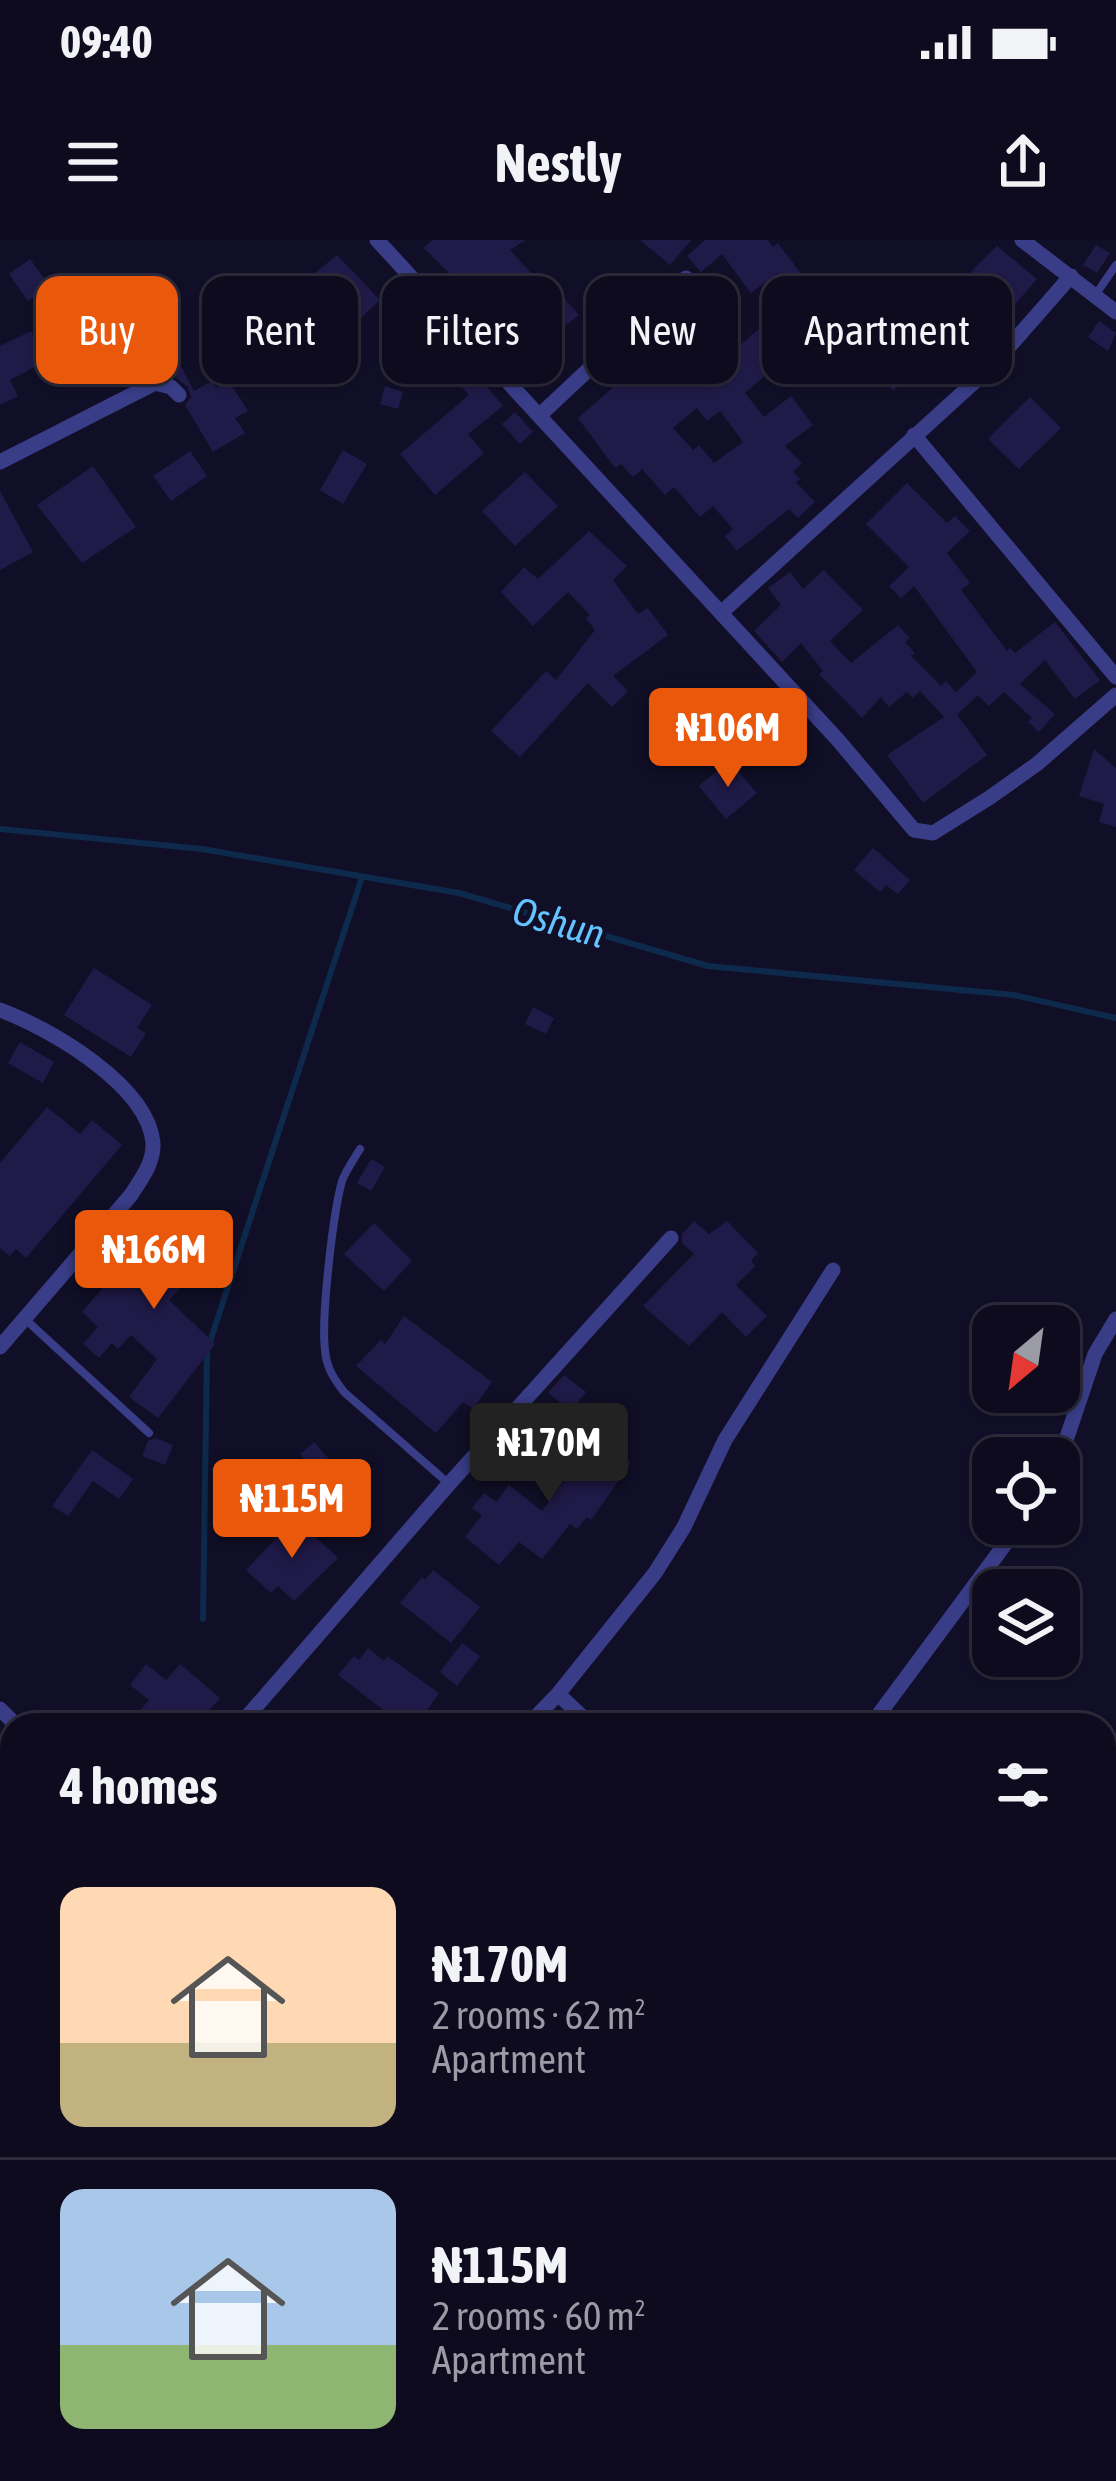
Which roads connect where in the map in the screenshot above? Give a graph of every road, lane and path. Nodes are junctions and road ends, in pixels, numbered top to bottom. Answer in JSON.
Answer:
{"nodes":[{"id":1,"x":377,"y":240,"type":"edge"},
{"id":2,"x":1022,"y":240,"type":"edge"},
{"id":3,"x":1116,"y":265,"type":"edge"},
{"id":4,"x":1071,"y":276,"type":"junction"},
{"id":5,"x":1095,"y":295,"type":"junction"},
{"id":6,"x":1116,"y":312,"type":"edge"},
{"id":7,"x":586,"y":373,"type":"edge"},
{"id":8,"x":179,"y":395,"type":"dead end"},
{"id":9,"x":540,"y":416,"type":"junction"},
{"id":10,"x":914,"y":435,"type":"junction"},
{"id":11,"x":0,"y":462,"type":"edge"},
{"id":12,"x":722,"y":612,"type":"junction"},
{"id":13,"x":1116,"y":677,"type":"edge"},
{"id":14,"x":1116,"y":695,"type":"edge"},
{"id":15,"x":0,"y":1010,"type":"edge"},
{"id":16,"x":360,"y":1148,"type":"dead end"},
{"id":17,"x":671,"y":1238,"type":"dead end"},
{"id":18,"x":833,"y":1270,"type":"dead end"},
{"id":19,"x":24,"y":1318,"type":"junction"},
{"id":20,"x":1116,"y":1319,"type":"edge"},
{"id":21,"x":0,"y":1347,"type":"edge"},
{"id":22,"x":149,"y":1433,"type":"dead end"},
{"id":23,"x":1067,"y":1437,"type":"edge"},
{"id":24,"x":449,"y":1484,"type":"junction"},
{"id":25,"x":1004,"y":1545,"type":"edge"},
{"id":26,"x":558,"y":1694,"type":"junction"},
{"id":27,"x":250,"y":1713,"type":"edge"},
{"id":28,"x":540,"y":1713,"type":"edge"},
{"id":29,"x":578,"y":1713,"type":"edge"},
{"id":30,"x":880,"y":1713,"type":"edge"}],
"edges":[{"from":1,"to":9,"type":"street"},
{"from":2,"to":4,"type":"street"},
{"from":3,"to":5,"type":"lane"},
{"from":4,"to":5,"type":"street"},
{"from":4,"to":10,"type":"street"},
{"from":5,"to":6,"type":"street"},
{"from":7,"to":9,"type":"street"},
{"from":8,"to":11,"type":"street"},
{"from":9,"to":12,"type":"street"},
{"from":10,"to":12,"type":"street"},
{"from":10,"to":13,"type":"street"},
{"from":12,"to":14,"type":"street"},
{"from":15,"to":19,"type":"street"},
{"from":16,"to":24,"type":"lane"},
{"from":17,"to":24,"type":"street"},
{"from":18,"to":26,"type":"street"},
{"from":19,"to":21,"type":"street"},
{"from":19,"to":22,"type":"lane"},
{"from":20,"to":23,"type":"street"},
{"from":24,"to":27,"type":"street"},
{"from":25,"to":30,"type":"street"},
{"from":26,"to":28,"type":"street"},
{"from":26,"to":29,"type":"street"}]}
